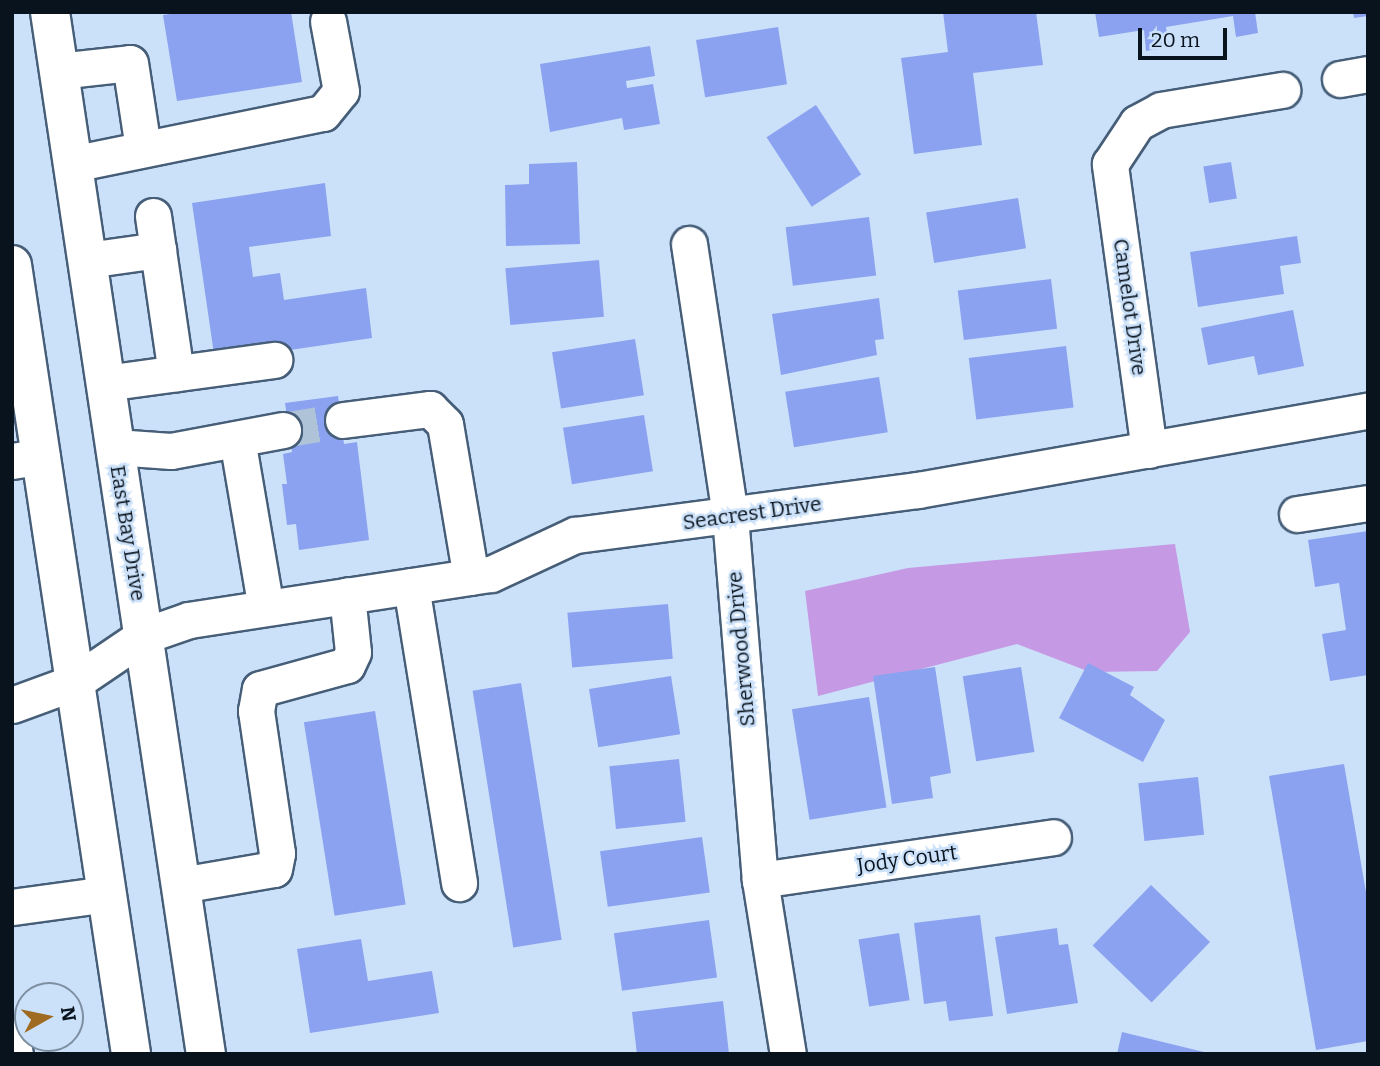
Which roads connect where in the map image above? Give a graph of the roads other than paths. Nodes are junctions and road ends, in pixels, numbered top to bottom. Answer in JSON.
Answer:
{"nodes":[{"id":1,"x":50,"y":12,"type":"edge"},
{"id":2,"x":328,"y":22,"type":"dead end"},
{"id":3,"x":58,"y":71,"type":"junction"},
{"id":4,"x":1282,"y":90,"type":"dead end"},
{"id":5,"x":143,"y":148,"type":"junction"},
{"id":6,"x":72,"y":164,"type":"junction"},
{"id":7,"x":153,"y":216,"type":"dead end"},
{"id":8,"x":689,"y":244,"type":"dead end"},
{"id":9,"x":158,"y":250,"type":"junction"},
{"id":10,"x":86,"y":260,"type":"junction"},
{"id":11,"x":12,"y":265,"type":"edge"},
{"id":12,"x":274,"y":360,"type":"dead end"},
{"id":13,"x":176,"y":373,"type":"junction"},
{"id":14,"x":105,"y":383,"type":"junction"},
{"id":15,"x":1368,"y":411,"type":"edge"},
{"id":16,"x":343,"y":420,"type":"tunnel mouth"},
{"id":17,"x":283,"y":430,"type":"tunnel mouth"},
{"id":18,"x":237,"y":439,"type":"junction"},
{"id":19,"x":115,"y":447,"type":"junction"},
{"id":20,"x":1149,"y":450,"type":"junction"},
{"id":21,"x":27,"y":459,"type":"edge"},
{"id":22,"x":1368,"y":503,"type":"edge"},
{"id":23,"x":1297,"y":513,"type":"dead end"},
{"id":24,"x":730,"y":516,"type":"junction"},
{"id":25,"x":471,"y":577,"type":"junction"},
{"id":26,"x":411,"y":586,"type":"junction"},
{"id":27,"x":347,"y":595,"type":"junction"},
{"id":28,"x":266,"y":608,"type":"junction"},
{"id":29,"x":143,"y":636,"type":"junction"},
{"id":30,"x":75,"y":682,"type":"junction"},
{"id":31,"x":12,"y":705,"type":"edge"},
{"id":32,"x":1053,"y":837,"type":"dead end"},
{"id":33,"x":760,"y":880,"type":"junction"},
{"id":34,"x":459,"y":883,"type":"dead end"},
{"id":35,"x":181,"y":885,"type":"junction"},
{"id":36,"x":107,"y":894,"type":"junction"},
{"id":37,"x":12,"y":907,"type":"edge"},
{"id":38,"x":12,"y":1036,"type":"edge"},
{"id":39,"x":15,"y":1054,"type":"edge"},
{"id":40,"x":131,"y":1054,"type":"edge"},
{"id":41,"x":206,"y":1054,"type":"edge"},
{"id":42,"x":788,"y":1054,"type":"edge"}],
"edges":[{"from":1,"to":3,"type":"main road","name":"East Bay Drive"},
{"from":2,"to":5,"type":"street"},
{"from":3,"to":5,"type":"street"},
{"from":3,"to":6,"type":"main road","name":"East Bay Drive"},
{"from":4,"to":20,"type":"street","name":"Camelot Drive"},
{"from":5,"to":6,"type":"street"},
{"from":6,"to":10,"type":"main road","name":"East Bay Drive"},
{"from":7,"to":9,"type":"street"},
{"from":8,"to":24,"type":"street","name":"Sherwood Drive"},
{"from":9,"to":10,"type":"street"},
{"from":9,"to":13,"type":"street"},
{"from":10,"to":14,"type":"main road","name":"East Bay Drive"},
{"from":11,"to":21,"type":"main road"},
{"from":12,"to":13,"type":"street"},
{"from":13,"to":14,"type":"street"},
{"from":14,"to":19,"type":"main road","name":"East Bay Drive"},
{"from":15,"to":20,"type":"street","name":"Seacrest Drive"},
{"from":16,"to":25,"type":"street"},
{"from":17,"to":18,"type":"street"},
{"from":18,"to":19,"type":"street"},
{"from":18,"to":28,"type":"street"},
{"from":19,"to":29,"type":"main road","name":"East Bay Drive"},
{"from":20,"to":24,"type":"street","name":"Seacrest Drive"},
{"from":21,"to":30,"type":"main road"},
{"from":22,"to":23,"type":"street"},
{"from":24,"to":25,"type":"street","name":"Seacrest Drive"},
{"from":24,"to":33,"type":"street","name":"Sherwood Drive"},
{"from":25,"to":26,"type":"street","name":"Seacrest Drive"},
{"from":26,"to":27,"type":"street","name":"Seacrest Drive"},
{"from":26,"to":34,"type":"street"},
{"from":27,"to":28,"type":"street","name":"Seacrest Drive"},
{"from":27,"to":35,"type":"street"},
{"from":28,"to":29,"type":"street","name":"Seacrest Drive"},
{"from":29,"to":30,"type":"street","name":"Seacrest Drive"},
{"from":29,"to":35,"type":"main road","name":"East Bay Drive"},
{"from":30,"to":31,"type":"street","name":"Seacrest Drive"},
{"from":30,"to":36,"type":"main road"},
{"from":32,"to":33,"type":"street","name":"Jody Court"},
{"from":33,"to":42,"type":"street","name":"Sherwood Drive"},
{"from":35,"to":41,"type":"main road","name":"East Bay Drive"},
{"from":36,"to":37,"type":"street"},
{"from":36,"to":40,"type":"main road"},
{"from":38,"to":39,"type":"street"}]}
